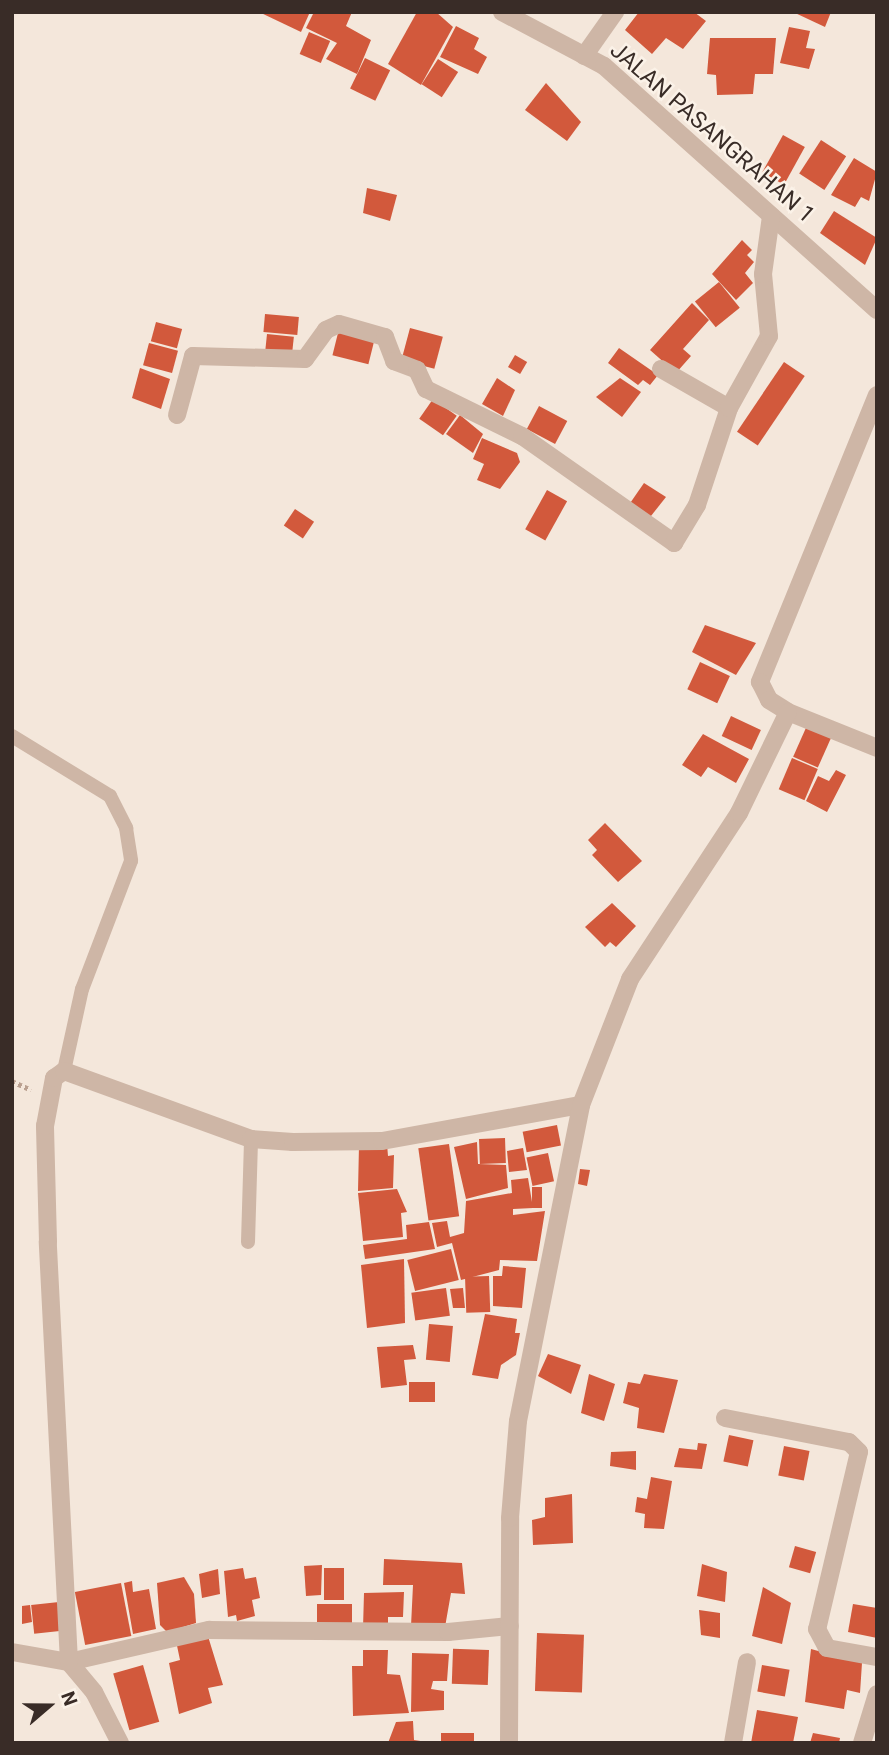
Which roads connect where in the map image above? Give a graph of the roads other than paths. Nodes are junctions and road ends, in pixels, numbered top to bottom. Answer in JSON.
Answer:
{"nodes":[{"id":1,"x":502,"y":12,"type":"edge"},
{"id":2,"x":615,"y":12,"type":"edge"},
{"id":3,"x":584,"y":56,"type":"junction"},
{"id":4,"x":771,"y":216,"type":"junction"},
{"id":5,"x":877,"y":310,"type":"edge"},
{"id":6,"x":661,"y":369,"type":"dead end"},
{"id":7,"x":877,"y":395,"type":"edge"},
{"id":8,"x":729,"y":408,"type":"junction"},
{"id":9,"x":177,"y":415,"type":"dead end"},
{"id":10,"x":788,"y":712,"type":"junction"},
{"id":11,"x":12,"y":736,"type":"edge"},
{"id":12,"x":877,"y":748,"type":"edge"},
{"id":13,"x":64,"y":1071,"type":"junction"},
{"id":14,"x":581,"y":1105,"type":"junction"},
{"id":15,"x":251,"y":1139,"type":"junction"},
{"id":16,"x":247,"y":1241,"type":"dead end"},
{"id":17,"x":725,"y":1418,"type":"dead end"},
{"id":18,"x":510,"y":1626,"type":"junction"},
{"id":19,"x":12,"y":1652,"type":"edge"},
{"id":20,"x":877,"y":1657,"type":"edge"},
{"id":21,"x":69,"y":1662,"type":"junction"},
{"id":22,"x":747,"y":1662,"type":"dead end"},
{"id":23,"x":877,"y":1694,"type":"edge"},
{"id":24,"x":120,"y":1743,"type":"edge"},
{"id":25,"x":509,"y":1743,"type":"edge"},
{"id":26,"x":733,"y":1743,"type":"edge"},
{"id":27,"x":862,"y":1743,"type":"edge"}],
"edges":[{"from":1,"to":3,"type":"street","name":"JALAN PASANGRAHAN 1"},
{"from":2,"to":3,"type":"street"},
{"from":3,"to":4,"type":"street","name":"JALAN PASANGRAHAN 1"},
{"from":4,"to":5,"type":"street","name":"JALAN PASANGRAHAN 1"},
{"from":4,"to":8,"type":"street"},
{"from":6,"to":8,"type":"street"},
{"from":7,"to":10,"type":"street"},
{"from":8,"to":9,"type":"street"},
{"from":10,"to":12,"type":"street"},
{"from":10,"to":14,"type":"street"},
{"from":11,"to":13,"type":"lane"},
{"from":13,"to":15,"type":"street"},
{"from":13,"to":21,"type":"street"},
{"from":14,"to":15,"type":"street"},
{"from":14,"to":18,"type":"street"},
{"from":15,"to":16,"type":"lane"},
{"from":17,"to":20,"type":"street"},
{"from":18,"to":21,"type":"street"},
{"from":18,"to":25,"type":"street"},
{"from":19,"to":21,"type":"street"},
{"from":21,"to":24,"type":"street"},
{"from":22,"to":26,"type":"street"},
{"from":23,"to":27,"type":"street"}]}
